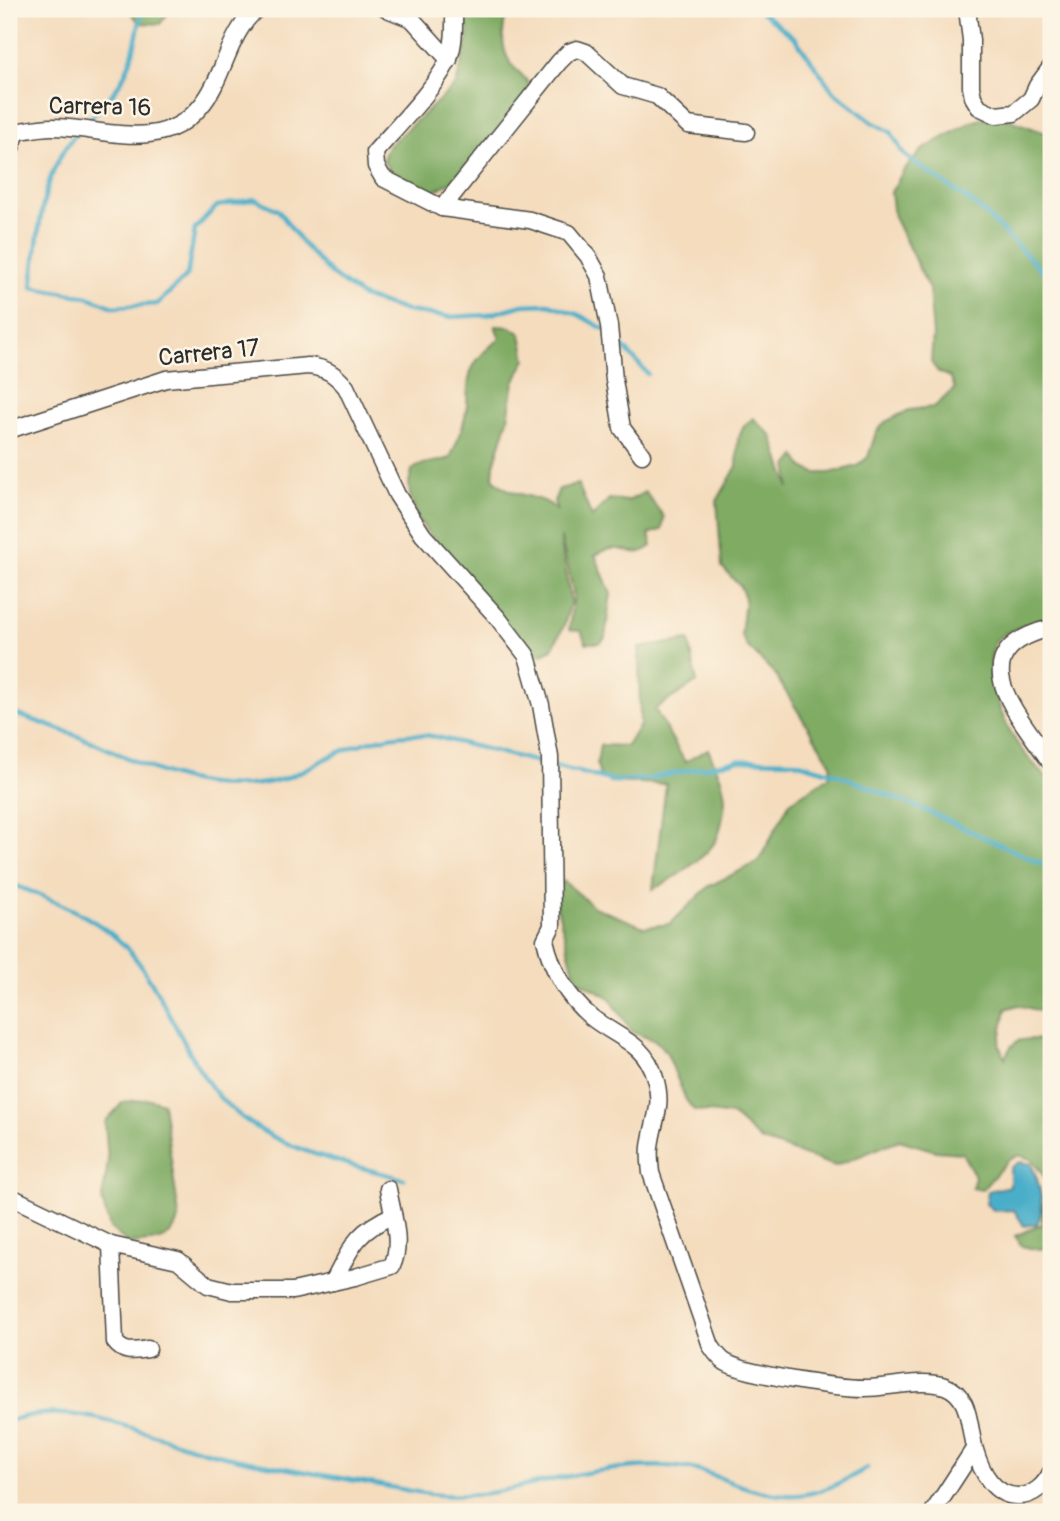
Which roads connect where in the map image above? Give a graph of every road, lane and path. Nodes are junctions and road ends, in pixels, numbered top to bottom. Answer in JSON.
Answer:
{"nodes":[{"id":1,"x":387,"y":9,"type":"edge"},
{"id":2,"x":454,"y":9,"type":"edge"},
{"id":3,"x":967,"y":9,"type":"edge"},
{"id":4,"x":255,"y":11,"type":"edge"},
{"id":5,"x":449,"y":60,"type":"junction"},
{"id":6,"x":1051,"y":67,"type":"edge"},
{"id":7,"x":746,"y":132,"type":"dead end"},
{"id":8,"x":13,"y":133,"type":"edge"},
{"id":9,"x":9,"y":153,"type":"edge"},
{"id":10,"x":442,"y":208,"type":"junction"},
{"id":11,"x":9,"y":430,"type":"edge"},
{"id":12,"x":642,"y":455,"type":"dead end"},
{"id":13,"x":1051,"y":628,"type":"edge"},
{"id":14,"x":1051,"y":763,"type":"edge"},
{"id":15,"x":388,"y":1189,"type":"dead end"},
{"id":16,"x":9,"y":1196,"type":"edge"},
{"id":17,"x":393,"y":1215,"type":"junction"},
{"id":18,"x":111,"y":1245,"type":"junction"},
{"id":19,"x":333,"y":1282,"type":"junction"},
{"id":20,"x":148,"y":1349,"type":"dead end"},
{"id":21,"x":974,"y":1449,"type":"junction"},
{"id":22,"x":1051,"y":1472,"type":"edge"},
{"id":23,"x":933,"y":1512,"type":"edge"}],
"edges":[{"from":1,"to":5,"type":"street"},
{"from":2,"to":5,"type":"street"},
{"from":3,"to":6,"type":"street"},
{"from":4,"to":8,"type":"street","name":"Carrera 16"},
{"from":5,"to":10,"type":"street"},
{"from":7,"to":10,"type":"street"},
{"from":8,"to":9,"type":"street"},
{"from":10,"to":12,"type":"street"},
{"from":11,"to":21,"type":"street","name":"Carrera 17"},
{"from":13,"to":14,"type":"street"},
{"from":15,"to":17,"type":"street"},
{"from":16,"to":18,"type":"street"},
{"from":17,"to":19,"type":"street"},
{"from":17,"to":19,"type":"street"},
{"from":18,"to":19,"type":"street"},
{"from":18,"to":20,"type":"street"},
{"from":21,"to":22,"type":"street"},
{"from":21,"to":23,"type":"street"}]}
